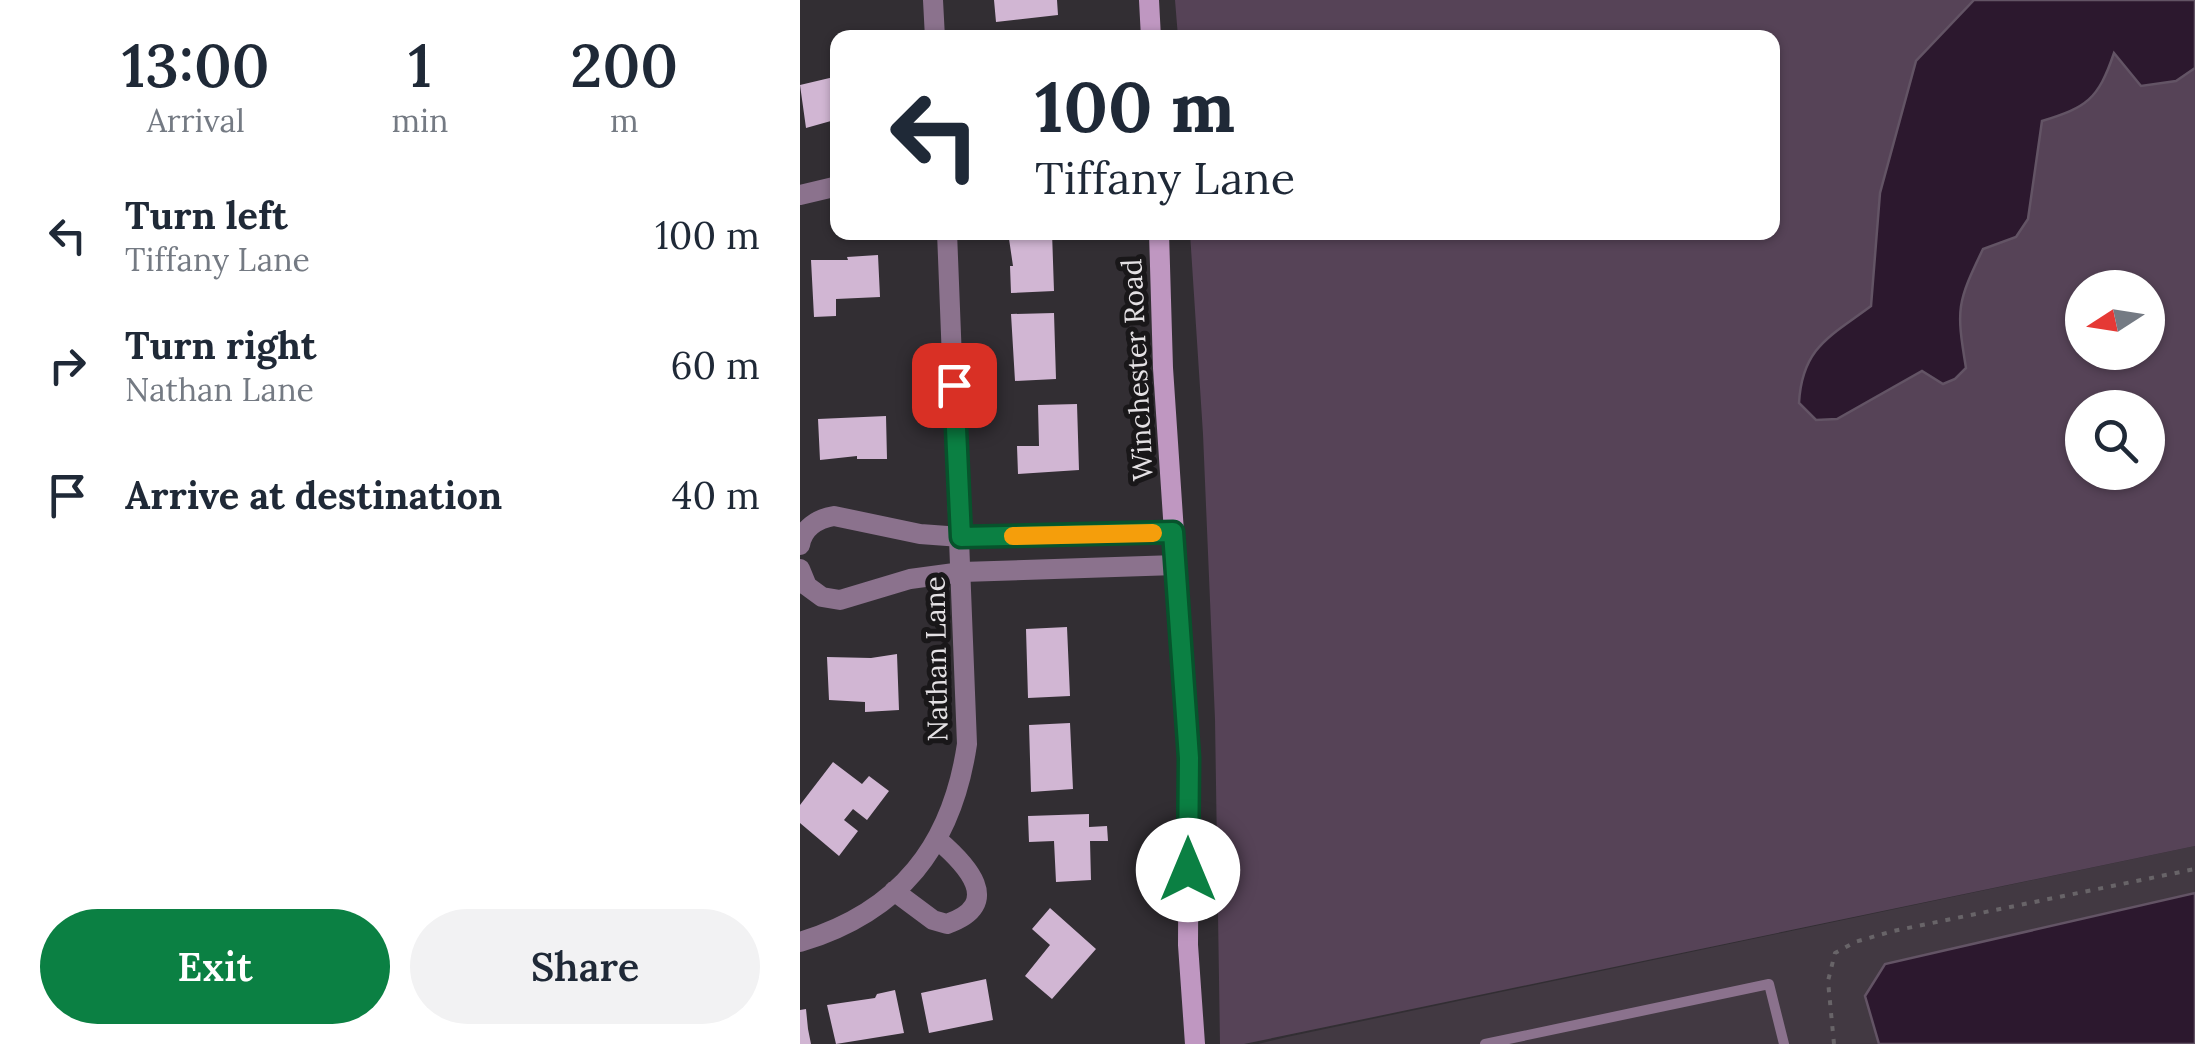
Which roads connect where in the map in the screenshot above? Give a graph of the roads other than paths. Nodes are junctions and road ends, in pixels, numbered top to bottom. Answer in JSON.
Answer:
{"nodes":[{"id":1,"x":933,"y":0,"type":"edge"},
{"id":2,"x":1148,"y":0,"type":"edge"},
{"id":3,"x":935,"y":30,"type":"edge"},
{"id":4,"x":1150,"y":30,"type":"edge"},
{"id":5,"x":830,"y":188,"type":"edge"},
{"id":6,"x":800,"y":194,"type":"edge"},
{"id":7,"x":947,"y":240,"type":"edge"},
{"id":8,"x":1158,"y":240,"type":"edge"},
{"id":9,"x":1173,"y":532,"type":"junction"},
{"id":10,"x":961,"y":537,"type":"junction"},
{"id":11,"x":800,"y":545,"type":"edge"},
{"id":12,"x":1176,"y":566,"type":"junction"},
{"id":13,"x":800,"y":569,"type":"edge"},
{"id":14,"x":962,"y":572,"type":"junction"},
{"id":15,"x":938,"y":840,"type":"junction"},
{"id":16,"x":894,"y":892,"type":"junction"},
{"id":17,"x":800,"y":942,"type":"edge"},
{"id":18,"x":1195,"y":1044,"type":"edge"},
{"id":19,"x":1485,"y":1044,"type":"edge"},
{"id":20,"x":1784,"y":1044,"type":"edge"}],
"edges":[{"from":1,"to":3,"type":"street"},
{"from":2,"to":4,"type":"main road"},
{"from":5,"to":6,"type":"street"},
{"from":7,"to":10,"type":"street","name":"Nathan Lane"},
{"from":8,"to":9,"type":"main road","name":"Winchester Road"},
{"from":9,"to":10,"type":"street"},
{"from":9,"to":12,"type":"main road","name":"Winchester Road"},
{"from":10,"to":11,"type":"street"},
{"from":10,"to":14,"type":"street","name":"Nathan Lane"},
{"from":12,"to":14,"type":"street"},
{"from":12,"to":18,"type":"main road","name":"Winchester Road"},
{"from":13,"to":14,"type":"street"},
{"from":14,"to":15,"type":"street","name":"Nathan Lane"},
{"from":15,"to":16,"type":"street","name":"Nathan Lane"},
{"from":15,"to":16,"type":"street"},
{"from":16,"to":17,"type":"street","name":"Nathan Lane"},
{"from":19,"to":20,"type":"lane"}]}
